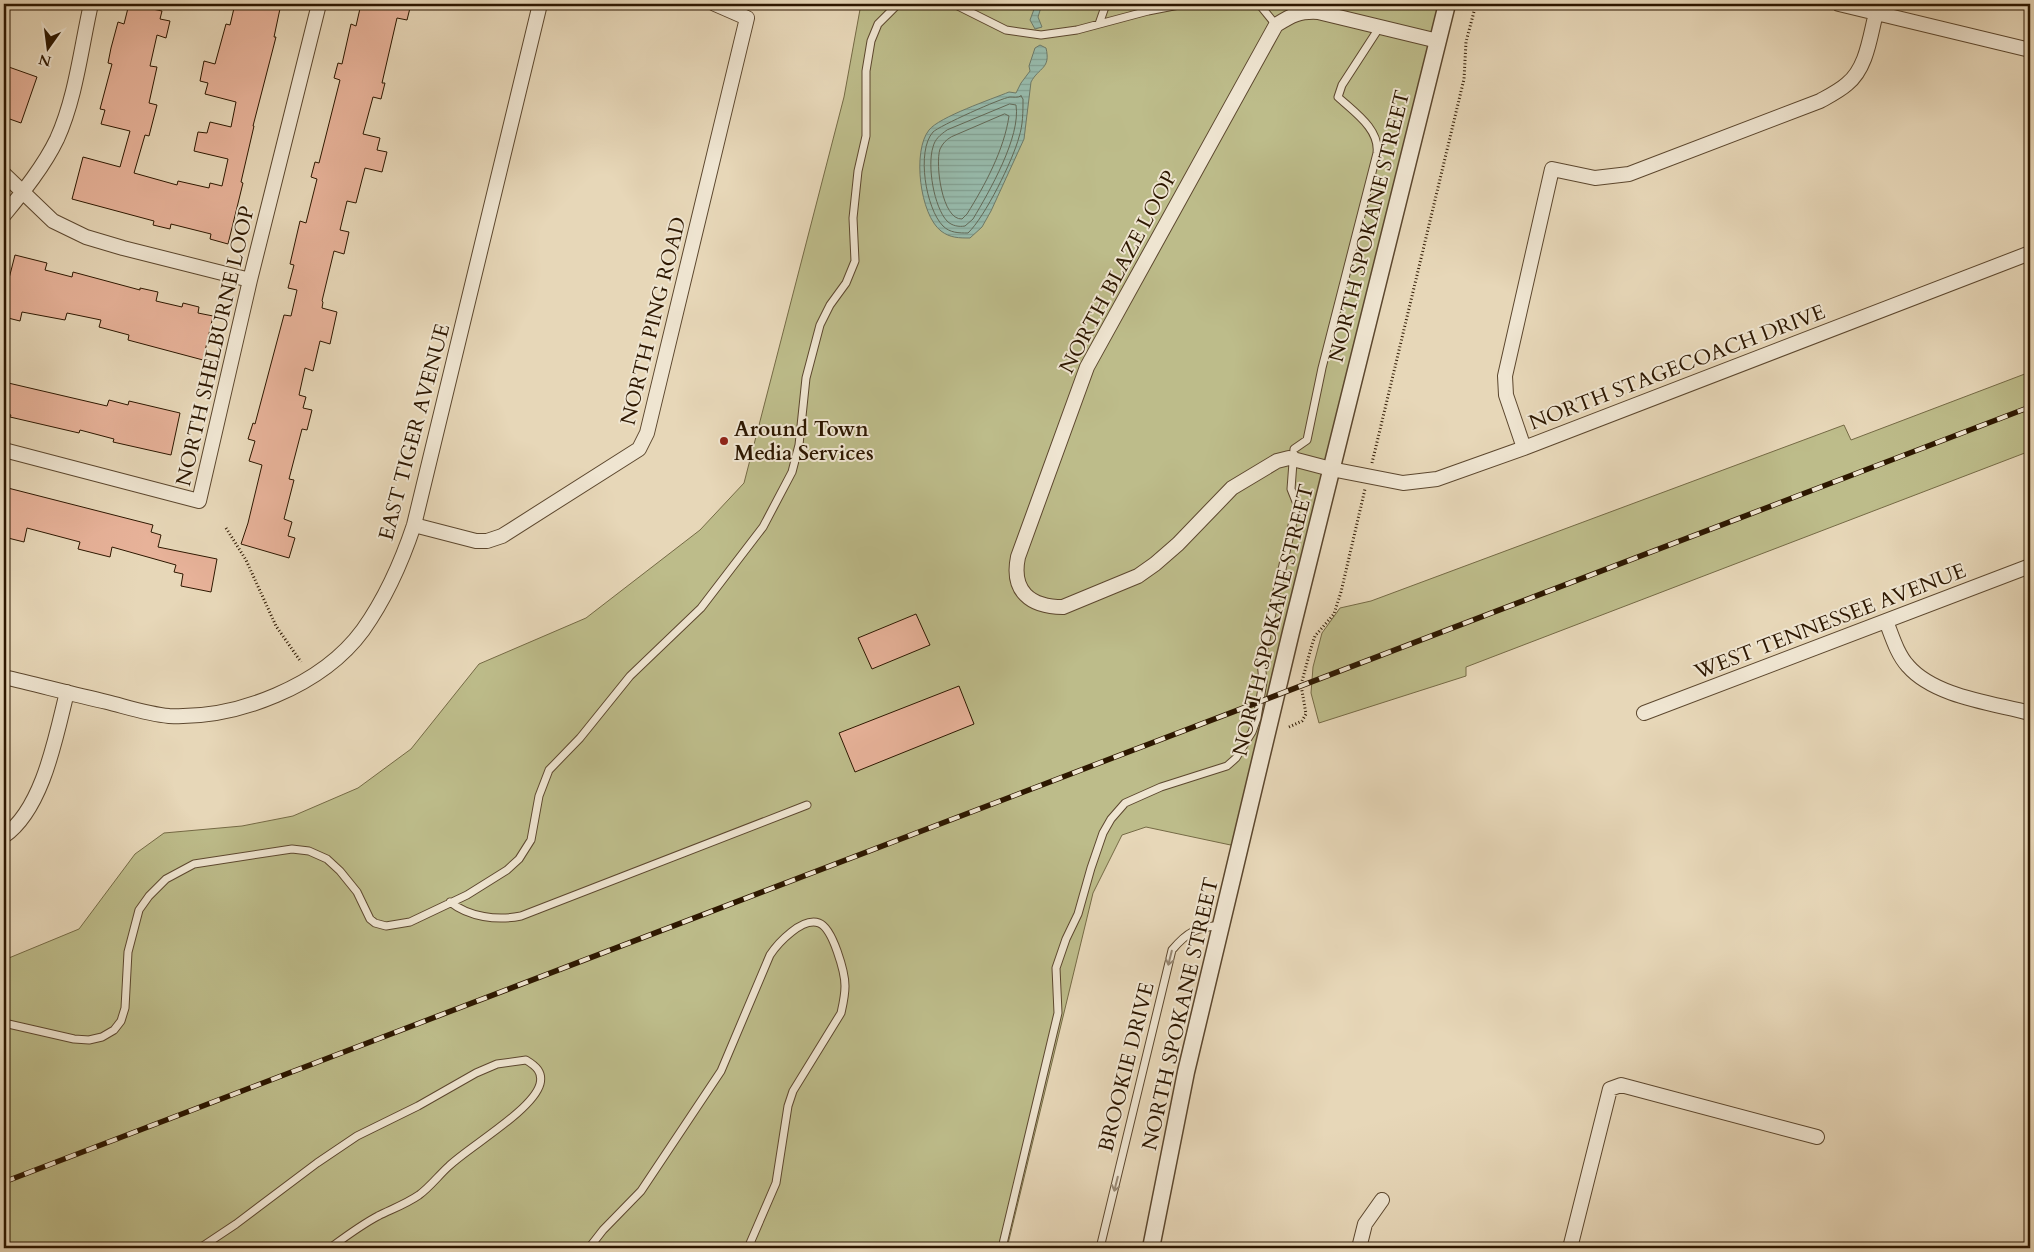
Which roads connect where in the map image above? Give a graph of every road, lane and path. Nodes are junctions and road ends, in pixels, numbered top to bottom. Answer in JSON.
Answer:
{"nodes":[{"id":1,"x":91,"y":4,"type":"edge"},
{"id":2,"x":319,"y":4,"type":"edge"},
{"id":3,"x":540,"y":4,"type":"edge"},
{"id":4,"x":715,"y":4,"type":"edge"},
{"id":5,"x":898,"y":4,"type":"edge"},
{"id":6,"x":954,"y":4,"type":"edge"},
{"id":7,"x":1106,"y":4,"type":"edge"},
{"id":8,"x":1139,"y":4,"type":"edge"},
{"id":9,"x":1184,"y":4,"type":"edge"},
{"id":10,"x":1260,"y":4,"type":"edge"},
{"id":11,"x":1447,"y":4,"type":"edge"},
{"id":12,"x":1476,"y":4,"type":"edge"},
{"id":13,"x":1839,"y":4,"type":"edge"},
{"id":14,"x":1877,"y":8,"type":"edge"},
{"id":15,"x":1148,"y":11,"type":"junction"},
{"id":16,"x":1099,"y":24,"type":"junction"},
{"id":17,"x":1276,"y":25,"type":"junction"},
{"id":18,"x":1379,"y":28,"type":"junction"},
{"id":19,"x":1438,"y":41,"type":"junction"},
{"id":20,"x":2030,"y":50,"type":"edge"},
{"id":21,"x":4,"y":174,"type":"edge"},
{"id":22,"x":22,"y":193,"type":"junction"},
{"id":23,"x":4,"y":215,"type":"edge"},
{"id":24,"x":2030,"y":253,"type":"edge"},
{"id":25,"x":250,"y":280,"type":"junction"},
{"id":26,"x":1524,"y":448,"type":"junction"},
{"id":27,"x":4,"y":450,"type":"edge"},
{"id":28,"x":1293,"y":460,"type":"junction"},
{"id":29,"x":1331,"y":469,"type":"junction"},
{"id":30,"x":1368,"y":476,"type":"junction"},
{"id":31,"x":414,"y":524,"type":"junction"},
{"id":32,"x":226,"y":528,"type":"dead end"},
{"id":33,"x":2030,"y":566,"type":"edge"},
{"id":34,"x":1886,"y":621,"type":"junction"},
{"id":35,"x":301,"y":662,"type":"dead end"},
{"id":36,"x":4,"y":677,"type":"edge"},
{"id":37,"x":67,"y":692,"type":"junction"},
{"id":38,"x":1644,"y":713,"type":"dead end"},
{"id":39,"x":2030,"y":713,"type":"edge"},
{"id":40,"x":1288,"y":727,"type":"dead end"},
{"id":41,"x":807,"y":805,"type":"dead end"},
{"id":42,"x":4,"y":836,"type":"edge"},
{"id":43,"x":450,"y":902,"type":"junction"},
{"id":44,"x":1221,"y":925,"type":"junction"},
{"id":45,"x":4,"y":1023,"type":"edge"},
{"id":46,"x":1818,"y":1137,"type":"dead end"},
{"id":47,"x":1382,"y":1200,"type":"dead end"},
{"id":48,"x":200,"y":1248,"type":"edge"},
{"id":49,"x":330,"y":1248,"type":"edge"},
{"id":50,"x":589,"y":1248,"type":"edge"},
{"id":51,"x":748,"y":1248,"type":"edge"},
{"id":52,"x":1002,"y":1248,"type":"edge"},
{"id":53,"x":1100,"y":1248,"type":"edge"},
{"id":54,"x":1151,"y":1248,"type":"edge"},
{"id":55,"x":1358,"y":1248,"type":"edge"},
{"id":56,"x":1570,"y":1248,"type":"edge"}],
"edges":[{"from":1,"to":22,"type":"street"},
{"from":2,"to":25,"type":"street","name":"NORTH SHELBURNE LOOP"},
{"from":3,"to":31,"type":"street","name":"EAST TIGER AVENUE"},
{"from":4,"to":31,"type":"street","name":"NORTH PING ROAD"},
{"from":5,"to":43,"type":"lane"},
{"from":6,"to":16,"type":"lane"},
{"from":7,"to":16,"type":"lane"},
{"from":8,"to":15,"type":"lane"},
{"from":9,"to":15,"type":"lane"},
{"from":10,"to":17,"type":"lane"},
{"from":11,"to":19,"type":"street","name":"NORTH SPOKANE STREET"},
{"from":12,"to":30,"type":"path"},
{"from":13,"to":14,"type":"street"},
{"from":14,"to":20,"type":"street"},
{"from":14,"to":26,"type":"street"},
{"from":15,"to":16,"type":"lane"},
{"from":17,"to":18,"type":"street"},
{"from":17,"to":28,"type":"street","name":"NORTH BLAZE LOOP"},
{"from":18,"to":19,"type":"street"},
{"from":18,"to":28,"type":"lane"},
{"from":19,"to":29,"type":"street","name":"NORTH SPOKANE STREET"},
{"from":21,"to":22,"type":"street"},
{"from":22,"to":23,"type":"street"},
{"from":22,"to":25,"type":"street"},
{"from":24,"to":26,"type":"street","name":"NORTH STAGECOACH DRIVE"},
{"from":25,"to":27,"type":"street","name":"NORTH SHELBURNE LOOP"},
{"from":26,"to":30,"type":"street","name":"NORTH STAGECOACH DRIVE"},
{"from":28,"to":29,"type":"street","name":"NORTH BLAZE LOOP"},
{"from":28,"to":52,"type":"lane"},
{"from":29,"to":30,"type":"street","name":"NORTH STAGECOACH DRIVE"},
{"from":29,"to":44,"type":"street","name":"NORTH SPOKANE STREET"},
{"from":30,"to":40,"type":"path"},
{"from":31,"to":37,"type":"street","name":"EAST TIGER AVENUE"},
{"from":32,"to":35,"type":"path"},
{"from":33,"to":34,"type":"street","name":"WEST TENNESSEE AVENUE"},
{"from":34,"to":38,"type":"street","name":"WEST TENNESSEE AVENUE"},
{"from":34,"to":39,"type":"street"},
{"from":36,"to":37,"type":"street","name":"EAST TIGER AVENUE"},
{"from":37,"to":42,"type":"street"},
{"from":41,"to":43,"type":"lane"},
{"from":43,"to":45,"type":"lane"},
{"from":44,"to":53,"type":"lane","name":"BROOKIE DRIVE","one_way":true},
{"from":44,"to":54,"type":"street","name":"NORTH SPOKANE STREET"},
{"from":46,"to":56,"type":"street"},
{"from":47,"to":55,"type":"street"},
{"from":48,"to":49,"type":"lane"},
{"from":50,"to":51,"type":"lane"}]}
